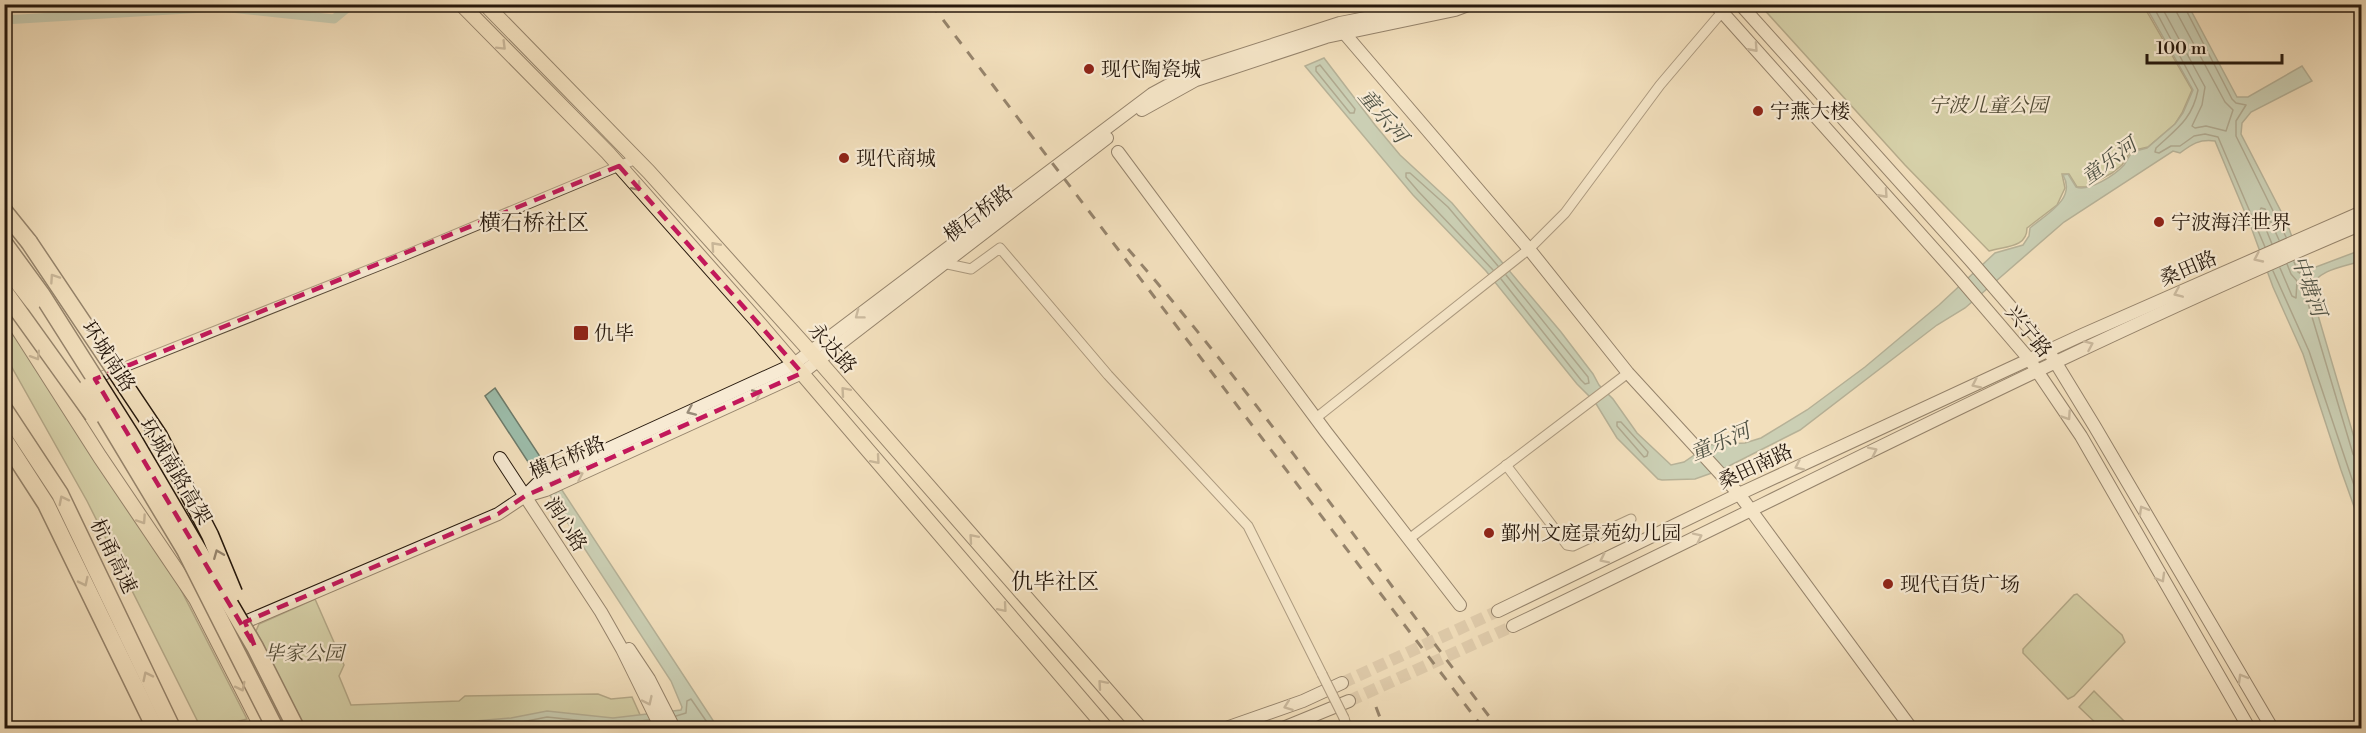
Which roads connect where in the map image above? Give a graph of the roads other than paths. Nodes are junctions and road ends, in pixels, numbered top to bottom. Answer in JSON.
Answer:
{"nodes":[{"id":1,"x":461,"y":4,"type":"edge"},
{"id":2,"x":485,"y":4,"type":"edge"},
{"id":3,"x":1437,"y":4,"type":"edge"},
{"id":4,"x":1471,"y":4,"type":"edge"},
{"id":5,"x":1740,"y":4,"type":"edge"},
{"id":6,"x":1718,"y":8,"type":"edge"},
{"id":7,"x":1345,"y":34,"type":"junction"},
{"id":8,"x":1119,"y":152,"type":"dead end"},
{"id":9,"x":636,"y":159,"type":"junction"},
{"id":10,"x":619,"y":166,"type":"junction"},
{"id":11,"x":4,"y":211,"type":"edge"},
{"id":12,"x":2361,"y":212,"type":"edge"},
{"id":13,"x":2361,"y":224,"type":"edge"},
{"id":14,"x":4,"y":234,"type":"edge"},
{"id":15,"x":2325,"y":234,"type":"junction"},
{"id":16,"x":4,"y":243,"type":"edge"},
{"id":17,"x":1529,"y":249,"type":"junction"},
{"id":18,"x":943,"y":262,"type":"junction"},
{"id":19,"x":4,"y":264,"type":"edge"},
{"id":20,"x":4,"y":291,"type":"edge"},
{"id":21,"x":4,"y":307,"type":"edge"},
{"id":22,"x":815,"y":356,"type":"junction"},
{"id":23,"x":2052,"y":356,"type":"junction"},
{"id":24,"x":2033,"y":365,"type":"junction"},
{"id":25,"x":798,"y":369,"type":"junction"},
{"id":26,"x":1628,"y":372,"type":"junction"},
{"id":27,"x":99,"y":377,"type":"junction"},
{"id":28,"x":59,"y":393,"type":"junction"},
{"id":29,"x":4,"y":409,"type":"edge"},
{"id":30,"x":1316,"y":418,"type":"junction"},
{"id":31,"x":4,"y":439,"type":"edge"},
{"id":32,"x":500,"y":458,"type":"dead end"},
{"id":33,"x":1506,"y":465,"type":"junction"},
{"id":34,"x":1739,"y":494,"type":"junction"},
{"id":35,"x":525,"y":496,"type":"junction"},
{"id":36,"x":1752,"y":512,"type":"junction"},
{"id":37,"x":1631,"y":519,"type":"dead end"},
{"id":38,"x":1409,"y":539,"type":"junction"},
{"id":39,"x":185,"y":550,"type":"junction"},
{"id":40,"x":1460,"y":605,"type":"dead end"},
{"id":41,"x":1498,"y":611,"type":"tunnel mouth"},
{"id":42,"x":601,"y":612,"type":"junction"},
{"id":43,"x":245,"y":622,"type":"junction"},
{"id":44,"x":1513,"y":627,"type":"tunnel mouth"},
{"id":45,"x":255,"y":647,"type":"junction"},
{"id":46,"x":1342,"y":683,"type":"tunnel mouth"},
{"id":47,"x":1349,"y":701,"type":"tunnel mouth"},
{"id":48,"x":266,"y":727,"type":"edge"},
{"id":49,"x":285,"y":728,"type":"edge"},
{"id":50,"x":155,"y":729,"type":"edge"},
{"id":51,"x":172,"y":729,"type":"edge"},
{"id":52,"x":296,"y":729,"type":"edge"},
{"id":53,"x":661,"y":729,"type":"edge"},
{"id":54,"x":674,"y":729,"type":"edge"},
{"id":55,"x":1106,"y":729,"type":"edge"},
{"id":56,"x":1140,"y":729,"type":"edge"},
{"id":57,"x":1226,"y":729,"type":"edge"},
{"id":58,"x":1283,"y":729,"type":"edge"},
{"id":59,"x":1347,"y":729,"type":"edge"},
{"id":60,"x":1911,"y":729,"type":"edge"},
{"id":61,"x":2248,"y":729,"type":"edge"},
{"id":62,"x":2272,"y":729,"type":"edge"}],
"edges":[{"from":1,"to":10,"type":"main road","name":"永达路","one_way":true},
{"from":2,"to":9,"type":"main road","name":"永达路"},
{"from":3,"to":22,"type":"main road","name":"横石桥路","one_way":true},
{"from":4,"to":7,"type":"main road","name":"横石桥路"},
{"from":5,"to":23,"type":"main road","name":"兴宁路"},
{"from":6,"to":17,"type":"street"},
{"from":6,"to":24,"type":"main road","name":"兴宁路","one_way":true},
{"from":7,"to":17,"type":"main road"},
{"from":7,"to":18,"type":"main road","name":"横石桥路"},
{"from":8,"to":30,"type":"main road"},
{"from":9,"to":10,"type":"street"},
{"from":22,"to":9,"type":"main road","name":"永达路","one_way":true},
{"from":10,"to":25,"type":"main road","name":"永达路","one_way":true},
{"from":10,"to":27,"type":"street"},
{"from":43,"to":11,"type":"highway","one_way":true,"bridge":true},
{"from":12,"to":15,"type":"main road","name":"桑田路"},
{"from":13,"to":15,"type":"main road","name":"桑田路"},
{"from":14,"to":27,"type":"main road","name":"环城南路"},
{"from":15,"to":23,"type":"main road","name":"桑田路"},
{"from":16,"to":45,"type":"highway","name":"环城南路高架","bridge":true},
{"from":17,"to":26,"type":"main road"},
{"from":17,"to":30,"type":"street"},
{"from":18,"to":22,"type":"main road","name":"横石桥路"},
{"from":18,"to":59,"type":"street","bridge":true},
{"from":19,"to":39,"type":"highway","name":"环城南路高架","bridge":true},
{"from":20,"to":39,"type":"highway","bridge":true},
{"from":21,"to":28,"type":"main road","one_way":true},
{"from":22,"to":25,"type":"main road","name":"横石桥路"},
{"from":56,"to":22,"type":"main road","name":"永达路","one_way":true},
{"from":23,"to":24,"type":"main road","name":"桑田路"},
{"from":62,"to":23,"type":"main road","name":"兴宁路","one_way":true},
{"from":24,"to":34,"type":"main road","name":"桑田南路","one_way":true},
{"from":36,"to":24,"type":"main road","name":"桑田南路","one_way":true},
{"from":24,"to":61,"type":"main road","name":"兴宁路","one_way":true},
{"from":25,"to":35,"type":"main road","name":"横石桥路"},
{"from":25,"to":55,"type":"main road","name":"永达路","one_way":true},
{"from":26,"to":33,"type":"street"},
{"from":26,"to":34,"type":"main road"},
{"from":27,"to":28,"type":"street"},
{"from":27,"to":49,"type":"main road","name":"环城南路"},
{"from":28,"to":48,"type":"main road","one_way":true},
{"from":51,"to":29,"type":"highway","name":"杭甬高速","one_way":true},
{"from":30,"to":38,"type":"main road"},
{"from":31,"to":50,"type":"highway","name":"杭甬高速","one_way":true},
{"from":32,"to":35,"type":"main road","name":"润心路"},
{"from":33,"to":37,"type":"street"},
{"from":33,"to":38,"type":"street"},
{"from":34,"to":36,"type":"main road"},
{"from":34,"to":41,"type":"main road","name":"桑田南路","one_way":true},
{"from":35,"to":42,"type":"main road","name":"润心路"},
{"from":35,"to":43,"type":"main road","name":"横石桥路"},
{"from":44,"to":36,"type":"main road","name":"桑田南路","one_way":true},
{"from":36,"to":60,"type":"main road"},
{"from":38,"to":40,"type":"main road"},
{"from":39,"to":48,"type":"highway","name":"环城南路高架","bridge":true},
{"from":42,"to":53,"type":"main road","name":"润心路","one_way":true},
{"from":42,"to":54,"type":"main road","name":"润心路"},
{"from":43,"to":45,"type":"highway","bridge":true},
{"from":45,"to":52,"type":"highway","name":"环城南路高架","bridge":true},
{"from":46,"to":57,"type":"main road","one_way":true},
{"from":47,"to":58,"type":"main road"}]}
